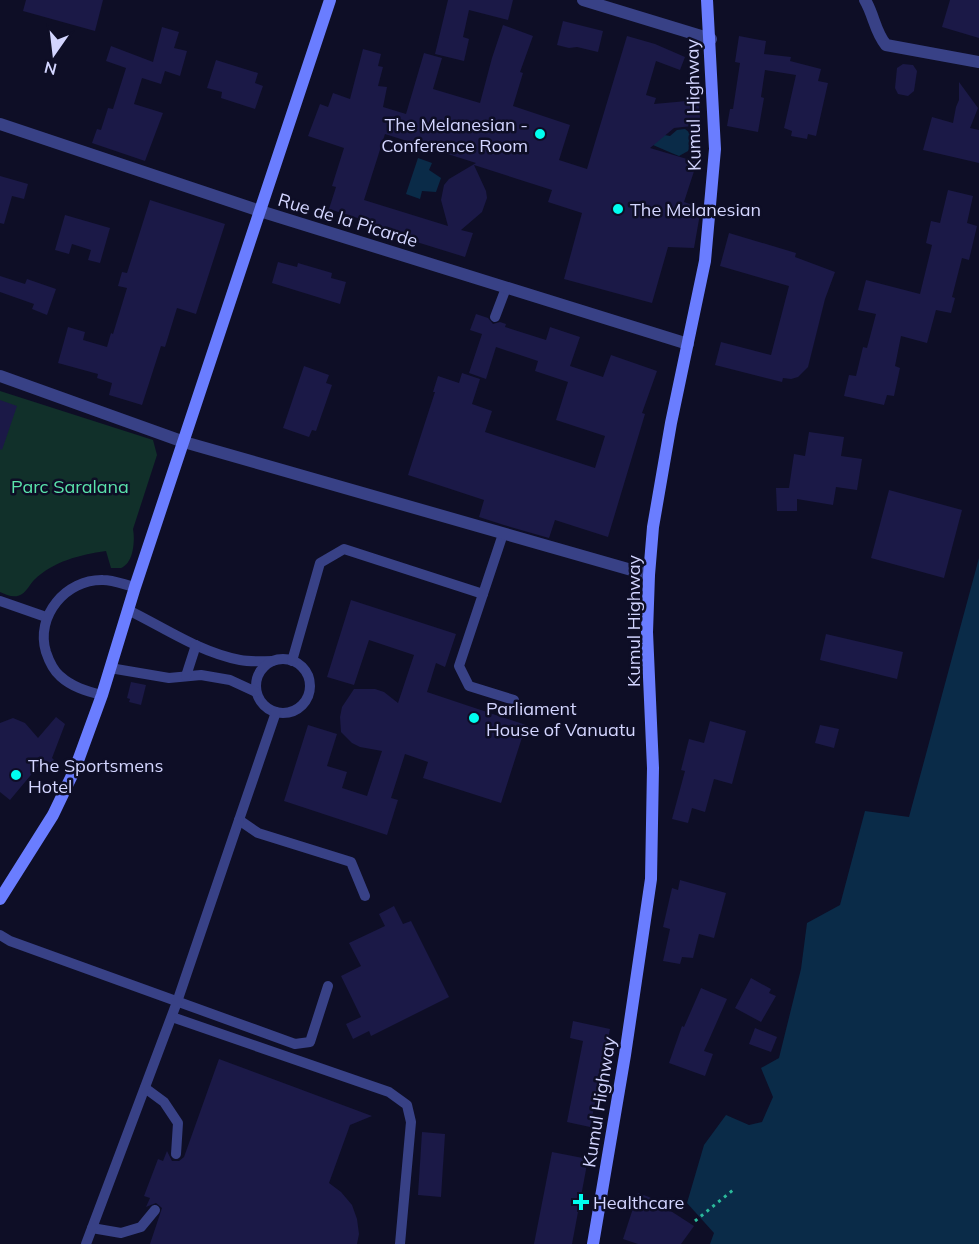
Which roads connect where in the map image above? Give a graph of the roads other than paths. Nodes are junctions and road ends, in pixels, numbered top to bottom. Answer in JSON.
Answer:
{"nodes":[{"id":1,"x":330,"y":0,"type":"edge"},
{"id":2,"x":583,"y":0,"type":"edge"},
{"id":3,"x":707,"y":0,"type":"edge"},
{"id":4,"x":865,"y":0,"type":"edge"},
{"id":5,"x":711,"y":39,"type":"junction"},
{"id":6,"x":979,"y":62,"type":"edge"},
{"id":7,"x":0,"y":124,"type":"edge"},
{"id":8,"x":260,"y":211,"type":"junction"},
{"id":9,"x":506,"y":288,"type":"junction"},
{"id":10,"x":495,"y":317,"type":"dead end"},
{"id":11,"x":688,"y":344,"type":"junction"},
{"id":12,"x":0,"y":376,"type":"edge"},
{"id":13,"x":184,"y":442,"type":"junction"},
{"id":14,"x":503,"y":534,"type":"junction"},
{"id":15,"x":649,"y":576,"type":"junction"},
{"id":16,"x":135,"y":587,"type":"junction"},
{"id":17,"x":483,"y":594,"type":"junction"},
{"id":18,"x":0,"y":601,"type":"edge"},
{"id":19,"x":128,"y":610,"type":"junction"},
{"id":20,"x":46,"y":617,"type":"junction"},
{"id":21,"x":196,"y":645,"type":"junction"},
{"id":22,"x":273,"y":661,"type":"junction"},
{"id":23,"x":292,"y":661,"type":"junction"},
{"id":24,"x":110,"y":668,"type":"junction"},
{"id":25,"x":186,"y":676,"type":"junction"},
{"id":26,"x":256,"y":692,"type":"junction"},
{"id":27,"x":102,"y":695,"type":"junction"},
{"id":28,"x":514,"y":700,"type":"dead end"},
{"id":29,"x":276,"y":712,"type":"junction"},
{"id":30,"x":239,"y":820,"type":"junction"},
{"id":31,"x":365,"y":896,"type":"dead end"},
{"id":32,"x":0,"y":899,"type":"edge"},
{"id":33,"x":0,"y":935,"type":"edge"},
{"id":34,"x":328,"y":987,"type":"dead end"},
{"id":35,"x":177,"y":1002,"type":"junction"},
{"id":36,"x":172,"y":1017,"type":"junction"},
{"id":37,"x":145,"y":1088,"type":"junction"},
{"id":38,"x":176,"y":1154,"type":"dead end"},
{"id":39,"x":155,"y":1210,"type":"dead end"},
{"id":40,"x":92,"y":1228,"type":"junction"},
{"id":41,"x":86,"y":1244,"type":"edge"},
{"id":42,"x":400,"y":1244,"type":"edge"},
{"id":43,"x":593,"y":1244,"type":"edge"}],
"edges":[{"from":1,"to":8,"type":"street"},
{"from":2,"to":5,"type":"street"},
{"from":3,"to":5,"type":"street","name":"Kumul Highway"},
{"from":4,"to":6,"type":"street"},
{"from":5,"to":11,"type":"street","name":"Kumul Highway"},
{"from":7,"to":8,"type":"street","name":"Rue de la Picarde"},
{"from":8,"to":9,"type":"street","name":"Rue de la Picarde"},
{"from":8,"to":13,"type":"street"},
{"from":9,"to":10,"type":"lane"},
{"from":9,"to":11,"type":"street","name":"Rue de la Picarde"},
{"from":11,"to":15,"type":"street","name":"Kumul Highway"},
{"from":12,"to":13,"type":"street"},
{"from":13,"to":14,"type":"street"},
{"from":13,"to":16,"type":"street"},
{"from":14,"to":15,"type":"street"},
{"from":14,"to":17,"type":"lane"},
{"from":15,"to":43,"type":"street","name":"Kumul Highway"},
{"from":16,"to":19,"type":"street"},
{"from":16,"to":20,"type":"lane"},
{"from":17,"to":23,"type":"lane"},
{"from":17,"to":28,"type":"lane"},
{"from":18,"to":20,"type":"lane"},
{"from":19,"to":21,"type":"lane"},
{"from":19,"to":24,"type":"street"},
{"from":20,"to":27,"type":"lane"},
{"from":21,"to":22,"type":"lane"},
{"from":21,"to":25,"type":"lane"},
{"from":22,"to":23,"type":"lane"},
{"from":22,"to":26,"type":"lane"},
{"from":23,"to":29,"type":"lane"},
{"from":24,"to":25,"type":"lane"},
{"from":24,"to":27,"type":"street"},
{"from":25,"to":26,"type":"lane"},
{"from":26,"to":29,"type":"lane"},
{"from":27,"to":32,"type":"street"},
{"from":29,"to":30,"type":"lane"},
{"from":30,"to":31,"type":"lane"},
{"from":30,"to":35,"type":"lane"},
{"from":33,"to":35,"type":"lane"},
{"from":34,"to":35,"type":"lane"},
{"from":35,"to":36,"type":"lane"},
{"from":36,"to":37,"type":"lane"},
{"from":36,"to":42,"type":"lane"},
{"from":37,"to":38,"type":"lane"},
{"from":37,"to":40,"type":"lane"},
{"from":39,"to":40,"type":"lane"},
{"from":40,"to":41,"type":"lane"}]}
